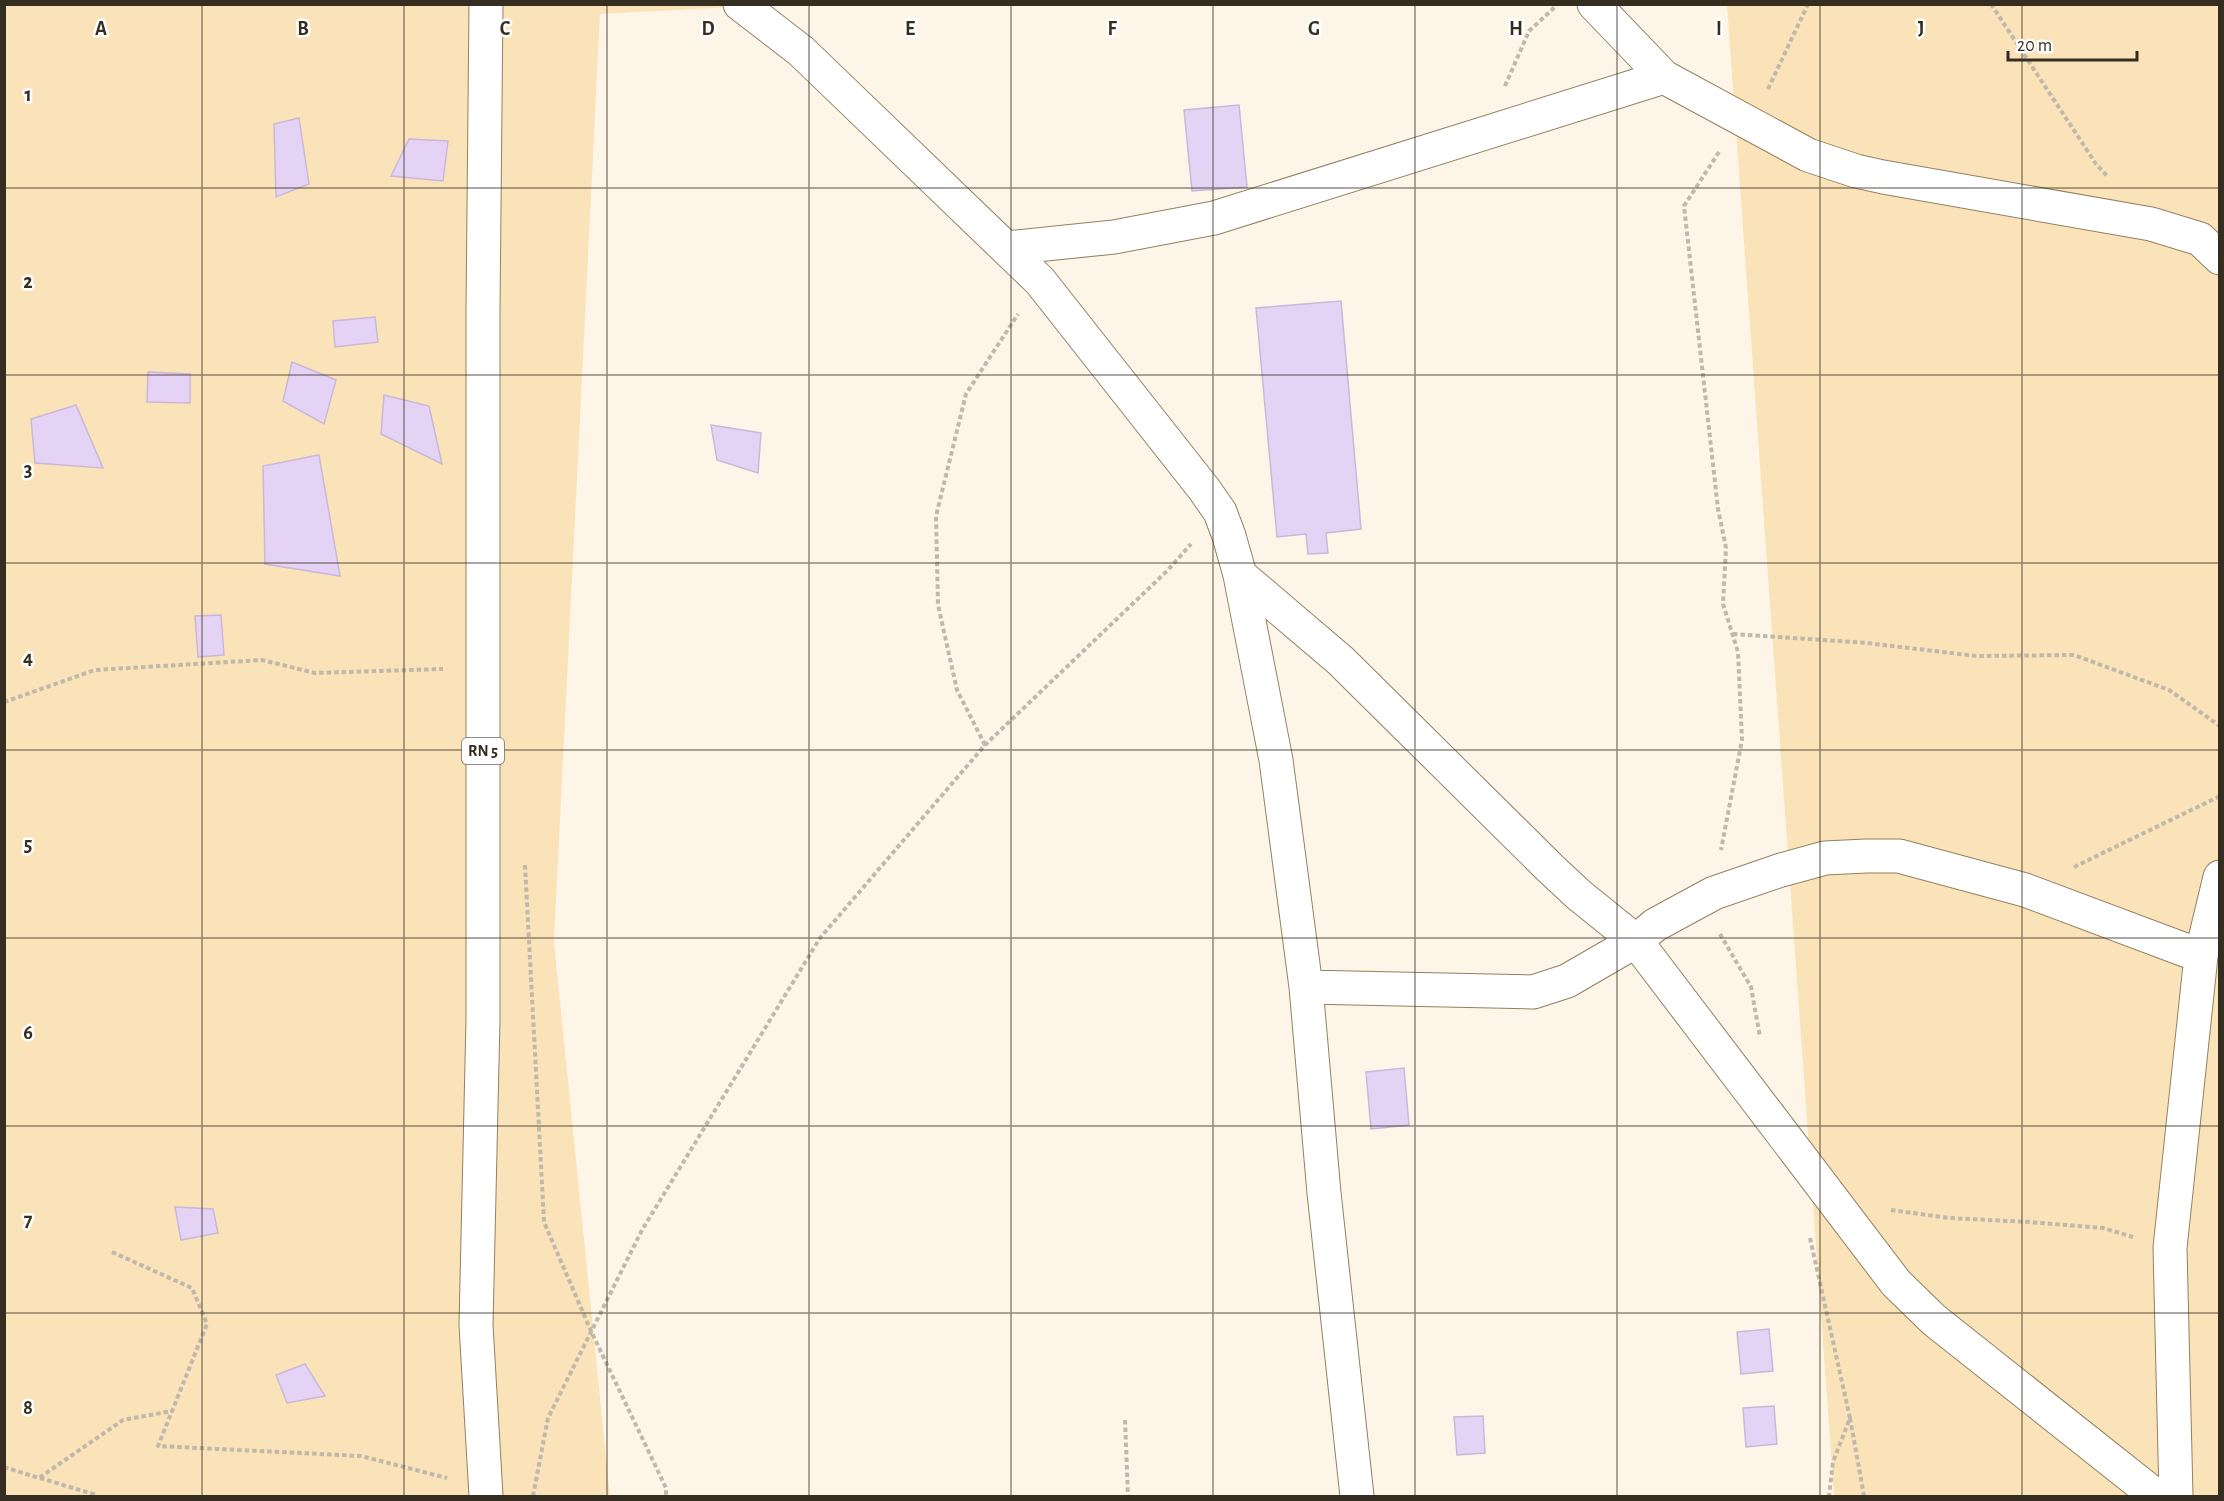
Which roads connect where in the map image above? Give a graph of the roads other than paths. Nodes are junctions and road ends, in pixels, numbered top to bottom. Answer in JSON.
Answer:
{"nodes":[{"id":1,"x":486,"y":4,"type":"edge"},
{"id":2,"x":740,"y":4,"type":"edge"},
{"id":3,"x":1594,"y":4,"type":"edge"},
{"id":4,"x":1664,"y":77,"type":"junction"},
{"id":5,"x":1008,"y":248,"type":"junction"},
{"id":6,"x":2220,"y":258,"type":"edge"},
{"id":7,"x":1240,"y":575,"type":"junction"},
{"id":8,"x":2220,"y":877,"type":"edge"},
{"id":9,"x":1636,"y":941,"type":"junction"},
{"id":10,"x":2201,"y":956,"type":"junction"},
{"id":11,"x":1306,"y":987,"type":"junction"},
{"id":12,"x":492,"y":1494,"type":"edge"},
{"id":13,"x":1357,"y":1497,"type":"edge"},
{"id":14,"x":2156,"y":1497,"type":"edge"},
{"id":15,"x":2176,"y":1497,"type":"edge"}],
"edges":[{"from":1,"to":12,"type":"street","number":"RN 5"},
{"from":2,"to":5,"type":"street"},
{"from":3,"to":4,"type":"street"},
{"from":4,"to":5,"type":"street"},
{"from":4,"to":6,"type":"street"},
{"from":5,"to":7,"type":"street"},
{"from":7,"to":9,"type":"street"},
{"from":7,"to":11,"type":"street"},
{"from":8,"to":10,"type":"street"},
{"from":9,"to":10,"type":"street"},
{"from":9,"to":11,"type":"street"},
{"from":9,"to":14,"type":"street"},
{"from":10,"to":15,"type":"street"},
{"from":11,"to":13,"type":"street"}]}
